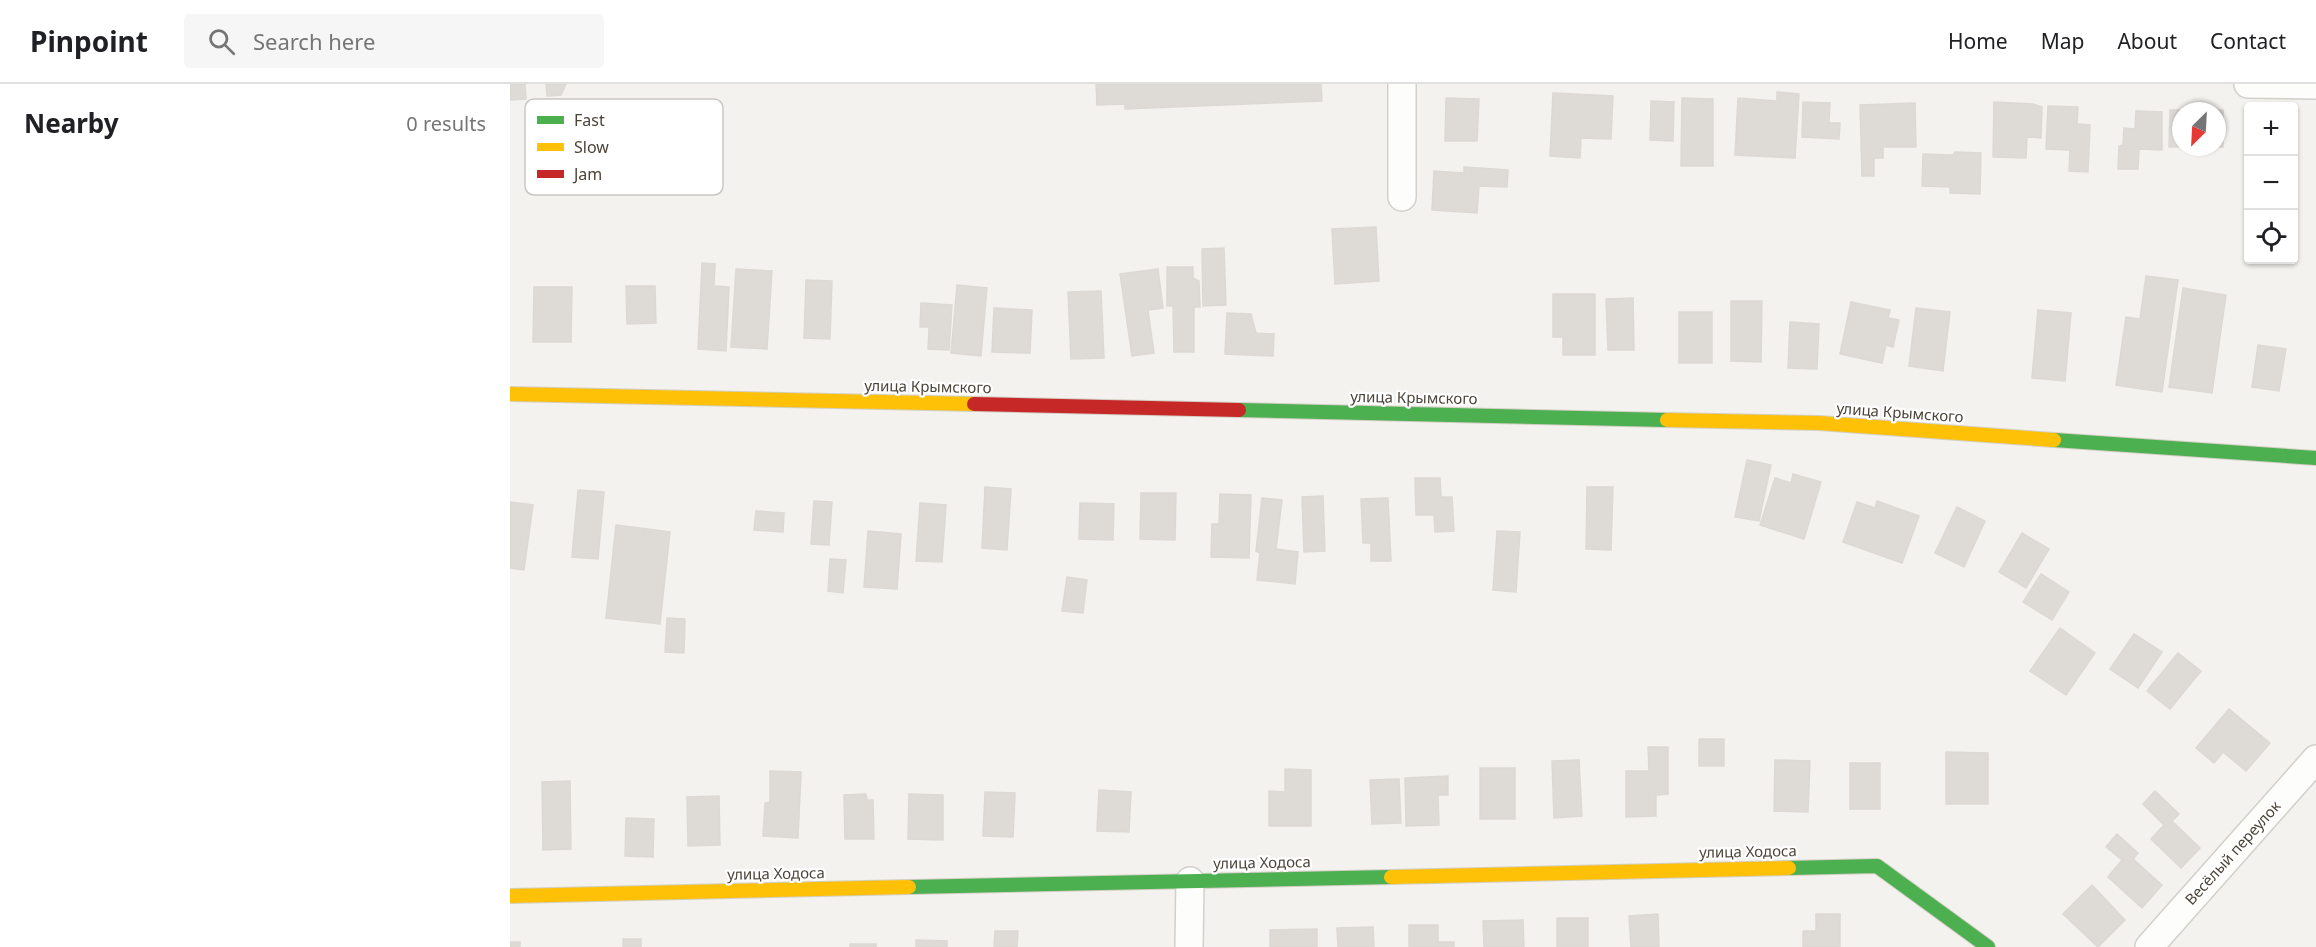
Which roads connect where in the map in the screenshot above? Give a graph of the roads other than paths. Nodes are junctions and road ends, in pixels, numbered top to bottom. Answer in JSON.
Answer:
{"nodes":[{"id":1,"x":1402,"y":84,"type":"edge"},
{"id":2,"x":2248,"y":84,"type":"edge"},
{"id":3,"x":2316,"y":85,"type":"edge"},
{"id":4,"x":1402,"y":197,"type":"dead end"},
{"id":5,"x":510,"y":394,"type":"edge"},
{"id":6,"x":2316,"y":458,"type":"edge"},
{"id":7,"x":2316,"y":759,"type":"edge"},
{"id":8,"x":1190,"y":881,"type":"junction"},
{"id":9,"x":510,"y":897,"type":"edge"},
{"id":10,"x":1189,"y":947,"type":"edge"},
{"id":11,"x":1988,"y":947,"type":"edge"},
{"id":12,"x":2149,"y":947,"type":"edge"}],
"edges":[{"from":1,"to":4,"type":"street"},
{"from":2,"to":3,"type":"street"},
{"from":5,"to":6,"type":"street","name":"улица Крымского"},
{"from":7,"to":12,"type":"street","name":"Весёлый переулок"},
{"from":8,"to":9,"type":"street","name":"улица Ходоса"},
{"from":8,"to":10,"type":"street"},
{"from":8,"to":11,"type":"street","name":"улица Ходоса"}]}
